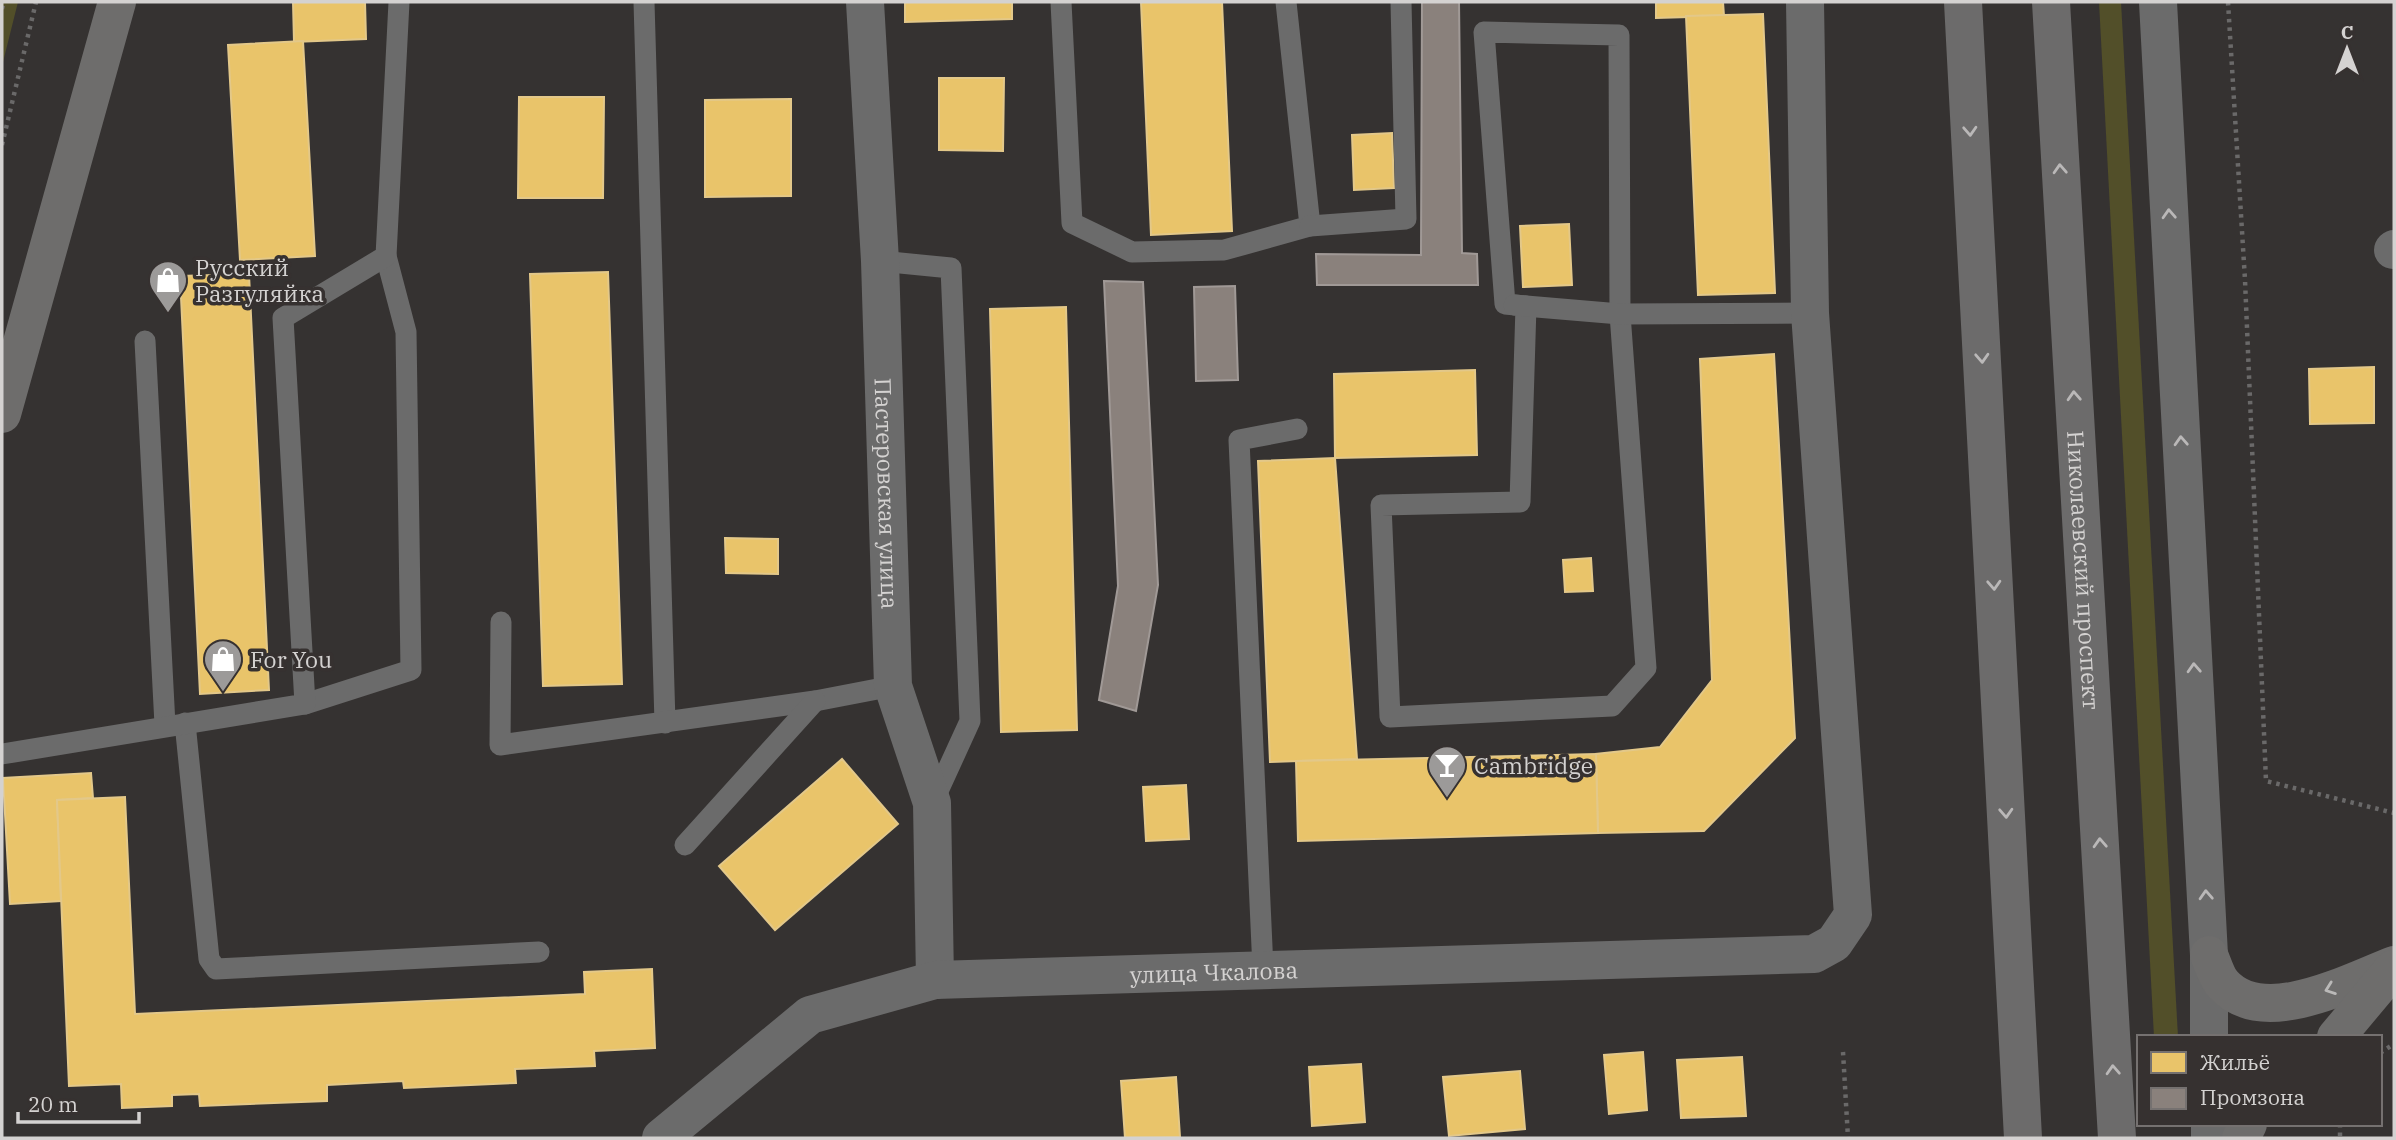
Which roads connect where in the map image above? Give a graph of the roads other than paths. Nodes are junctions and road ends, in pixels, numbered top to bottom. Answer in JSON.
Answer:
{"nodes":[{"id":1,"x":117,"y":2,"type":"edge"},
{"id":2,"x":399,"y":2,"type":"edge"},
{"id":3,"x":643,"y":2,"type":"edge"},
{"id":4,"x":865,"y":2,"type":"edge"},
{"id":5,"x":1061,"y":2,"type":"edge"},
{"id":6,"x":1286,"y":2,"type":"edge"},
{"id":7,"x":1401,"y":2,"type":"edge"},
{"id":8,"x":1805,"y":2,"type":"edge"},
{"id":9,"x":1953,"y":2,"type":"edge"},
{"id":10,"x":1963,"y":2,"type":"edge"},
{"id":11,"x":2051,"y":2,"type":"edge"},
{"id":12,"x":2158,"y":2,"type":"edge"},
{"id":13,"x":1967,"y":63,"type":"junction"},
{"id":14,"x":1311,"y":226,"type":"junction"},
{"id":15,"x":386,"y":256,"type":"junction"},
{"id":16,"x":880,"y":261,"type":"junction"},
{"id":17,"x":1526,"y":306,"type":"junction"},
{"id":18,"x":1810,"y":313,"type":"junction"},
{"id":19,"x":1620,"y":314,"type":"junction"},
{"id":20,"x":145,"y":341,"type":"dead end"},
{"id":21,"x":2,"y":414,"type":"edge"},
{"id":22,"x":1297,"y":429,"type":"dead end"},
{"id":23,"x":501,"y":622,"type":"dead end"},
{"id":24,"x":893,"y":686,"type":"junction"},
{"id":25,"x":815,"y":701,"type":"junction"},
{"id":26,"x":305,"y":704,"type":"junction"},
{"id":27,"x":665,"y":723,"type":"junction"},
{"id":28,"x":175,"y":724,"type":"junction"},
{"id":29,"x":2,"y":754,"type":"edge"},
{"id":30,"x":932,"y":803,"type":"junction"},
{"id":31,"x":685,"y":845,"type":"dead end"},
{"id":32,"x":539,"y":952,"type":"dead end"},
{"id":33,"x":2209,"y":955,"type":"junction"},
{"id":34,"x":2394,"y":967,"type":"edge"},
{"id":35,"x":1263,"y":970,"type":"junction"},
{"id":36,"x":935,"y":980,"type":"junction"},
{"id":37,"x":2209,"y":1035,"type":"edge"},
{"id":38,"x":2338,"y":1035,"type":"edge"},
{"id":39,"x":661,"y":1138,"type":"edge"},
{"id":40,"x":2023,"y":1138,"type":"edge"},
{"id":41,"x":2117,"y":1138,"type":"edge"}],
"edges":[{"from":1,"to":21,"type":"main road"},
{"from":2,"to":15,"type":"lane"},
{"from":3,"to":27,"type":"lane"},
{"from":4,"to":16,"type":"street","name":"Пастеровская улица"},
{"from":5,"to":14,"type":"lane"},
{"from":6,"to":14,"type":"lane"},
{"from":7,"to":14,"type":"lane"},
{"from":8,"to":18,"type":"street"},
{"from":9,"to":13,"type":"street"},
{"from":10,"to":13,"type":"main road"},
{"from":41,"to":11,"type":"main road","name":"Николаевский проспект","one_way":true},
{"from":33,"to":12,"type":"street","one_way":true},
{"from":13,"to":40,"type":"main road","one_way":true},
{"from":15,"to":26,"type":"lane"},
{"from":15,"to":26,"type":"lane"},
{"from":16,"to":24,"type":"street","name":"Пастеровская улица"},
{"from":16,"to":30,"type":"lane"},
{"from":17,"to":19,"type":"lane"},
{"from":17,"to":19,"type":"lane"},
{"from":17,"to":19,"type":"lane"},
{"from":18,"to":19,"type":"lane"},
{"from":18,"to":35,"type":"street","name":"улица Чкалова"},
{"from":20,"to":28,"type":"lane"},
{"from":22,"to":35,"type":"lane"},
{"from":23,"to":27,"type":"lane"},
{"from":24,"to":25,"type":"lane"},
{"from":24,"to":30,"type":"street","name":"Пастеровская улица"},
{"from":25,"to":27,"type":"lane"},
{"from":25,"to":31,"type":"lane"},
{"from":26,"to":28,"type":"lane"},
{"from":28,"to":29,"type":"lane"},
{"from":28,"to":32,"type":"lane"},
{"from":30,"to":36,"type":"street","name":"Пастеровская улица"},
{"from":34,"to":33,"type":"main road","one_way":true},
{"from":33,"to":37,"type":"street"},
{"from":34,"to":38,"type":"main road"},
{"from":35,"to":36,"type":"street","name":"улица Чкалова"},
{"from":36,"to":39,"type":"street","name":"улица Чкалова"}]}
